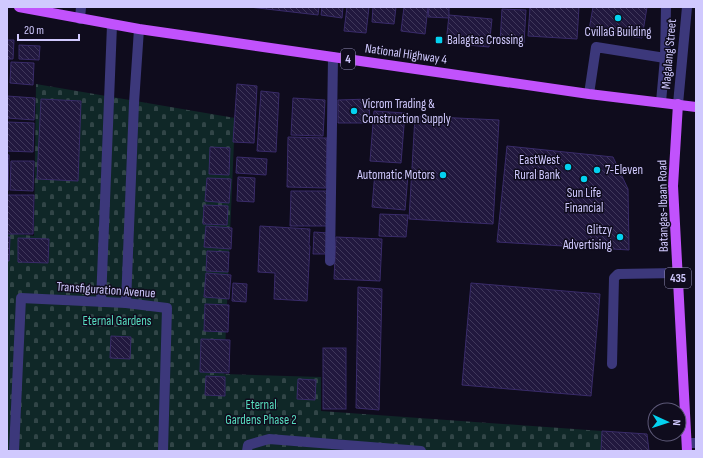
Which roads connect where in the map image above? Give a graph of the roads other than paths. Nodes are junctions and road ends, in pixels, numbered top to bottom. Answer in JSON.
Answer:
{"nodes":[{"id":1,"x":19,"y":7,"type":"edge"},
{"id":2,"x":81,"y":7,"type":"edge"},
{"id":3,"x":666,"y":7,"type":"edge"},
{"id":4,"x":687,"y":7,"type":"edge"},
{"id":5,"x":50,"y":10,"type":"edge"},
{"id":6,"x":80,"y":19,"type":"junction"},
{"id":7,"x":112,"y":25,"type":"junction"},
{"id":8,"x":139,"y":29,"type":"junction"},
{"id":9,"x":333,"y":57,"type":"junction"},
{"id":10,"x":666,"y":58,"type":"junction"},
{"id":11,"x":589,"y":94,"type":"junction"},
{"id":12,"x":662,"y":102,"type":"junction"},
{"id":13,"x":678,"y":104,"type":"junction"},
{"id":14,"x":696,"y":107,"type":"edge"},
{"id":15,"x":330,"y":260,"type":"dead end"},
{"id":16,"x":677,"y":273,"type":"junction"},
{"id":17,"x":101,"y":302,"type":"junction"},
{"id":18,"x":126,"y":304,"type":"junction"},
{"id":19,"x":612,"y":364,"type":"dead end"},
{"id":20,"x":690,"y":446,"type":"edge"},
{"id":21,"x":14,"y":451,"type":"edge"},
{"id":22,"x":163,"y":451,"type":"edge"},
{"id":23,"x":247,"y":451,"type":"edge"},
{"id":24,"x":421,"y":451,"type":"edge"}],
"edges":[{"from":1,"to":5,"type":"main road","name":"National Highway 4","number":"4"},
{"from":2,"to":6,"type":"street"},
{"from":3,"to":10,"type":"street"},
{"from":4,"to":13,"type":"street","name":"Magalang Street"},
{"from":5,"to":6,"type":"main road","name":"National Highway 4","number":"4"},
{"from":6,"to":7,"type":"main road","name":"National Highway 4","number":"4"},
{"from":7,"to":8,"type":"main road","name":"National Highway 4","number":"4"},
{"from":7,"to":17,"type":"street"},
{"from":8,"to":9,"type":"main road","name":"National Highway 4","number":"4"},
{"from":8,"to":18,"type":"street"},
{"from":9,"to":11,"type":"main road","name":"National Highway 4","number":"4"},
{"from":9,"to":15,"type":"street"},
{"from":10,"to":11,"type":"street"},
{"from":10,"to":12,"type":"street"},
{"from":11,"to":12,"type":"main road","name":"National Highway 4","number":"4"},
{"from":12,"to":13,"type":"main road","name":"National Highway 4","number":"4"},
{"from":13,"to":14,"type":"main road","name":"National Highway 4","number":"4"},
{"from":13,"to":16,"type":"main road","name":"Batangas-Ibaan Road","number":"435"},
{"from":16,"to":19,"type":"street"},
{"from":16,"to":20,"type":"main road","name":"Batangas-Ibaan Road","number":"435"},
{"from":17,"to":18,"type":"street","name":"Transfiguration Avenue"},
{"from":17,"to":21,"type":"street","name":"Transfiguration Avenue"},
{"from":18,"to":22,"type":"street","name":"Transfiguration Avenue"},
{"from":23,"to":24,"type":"street"}]}
